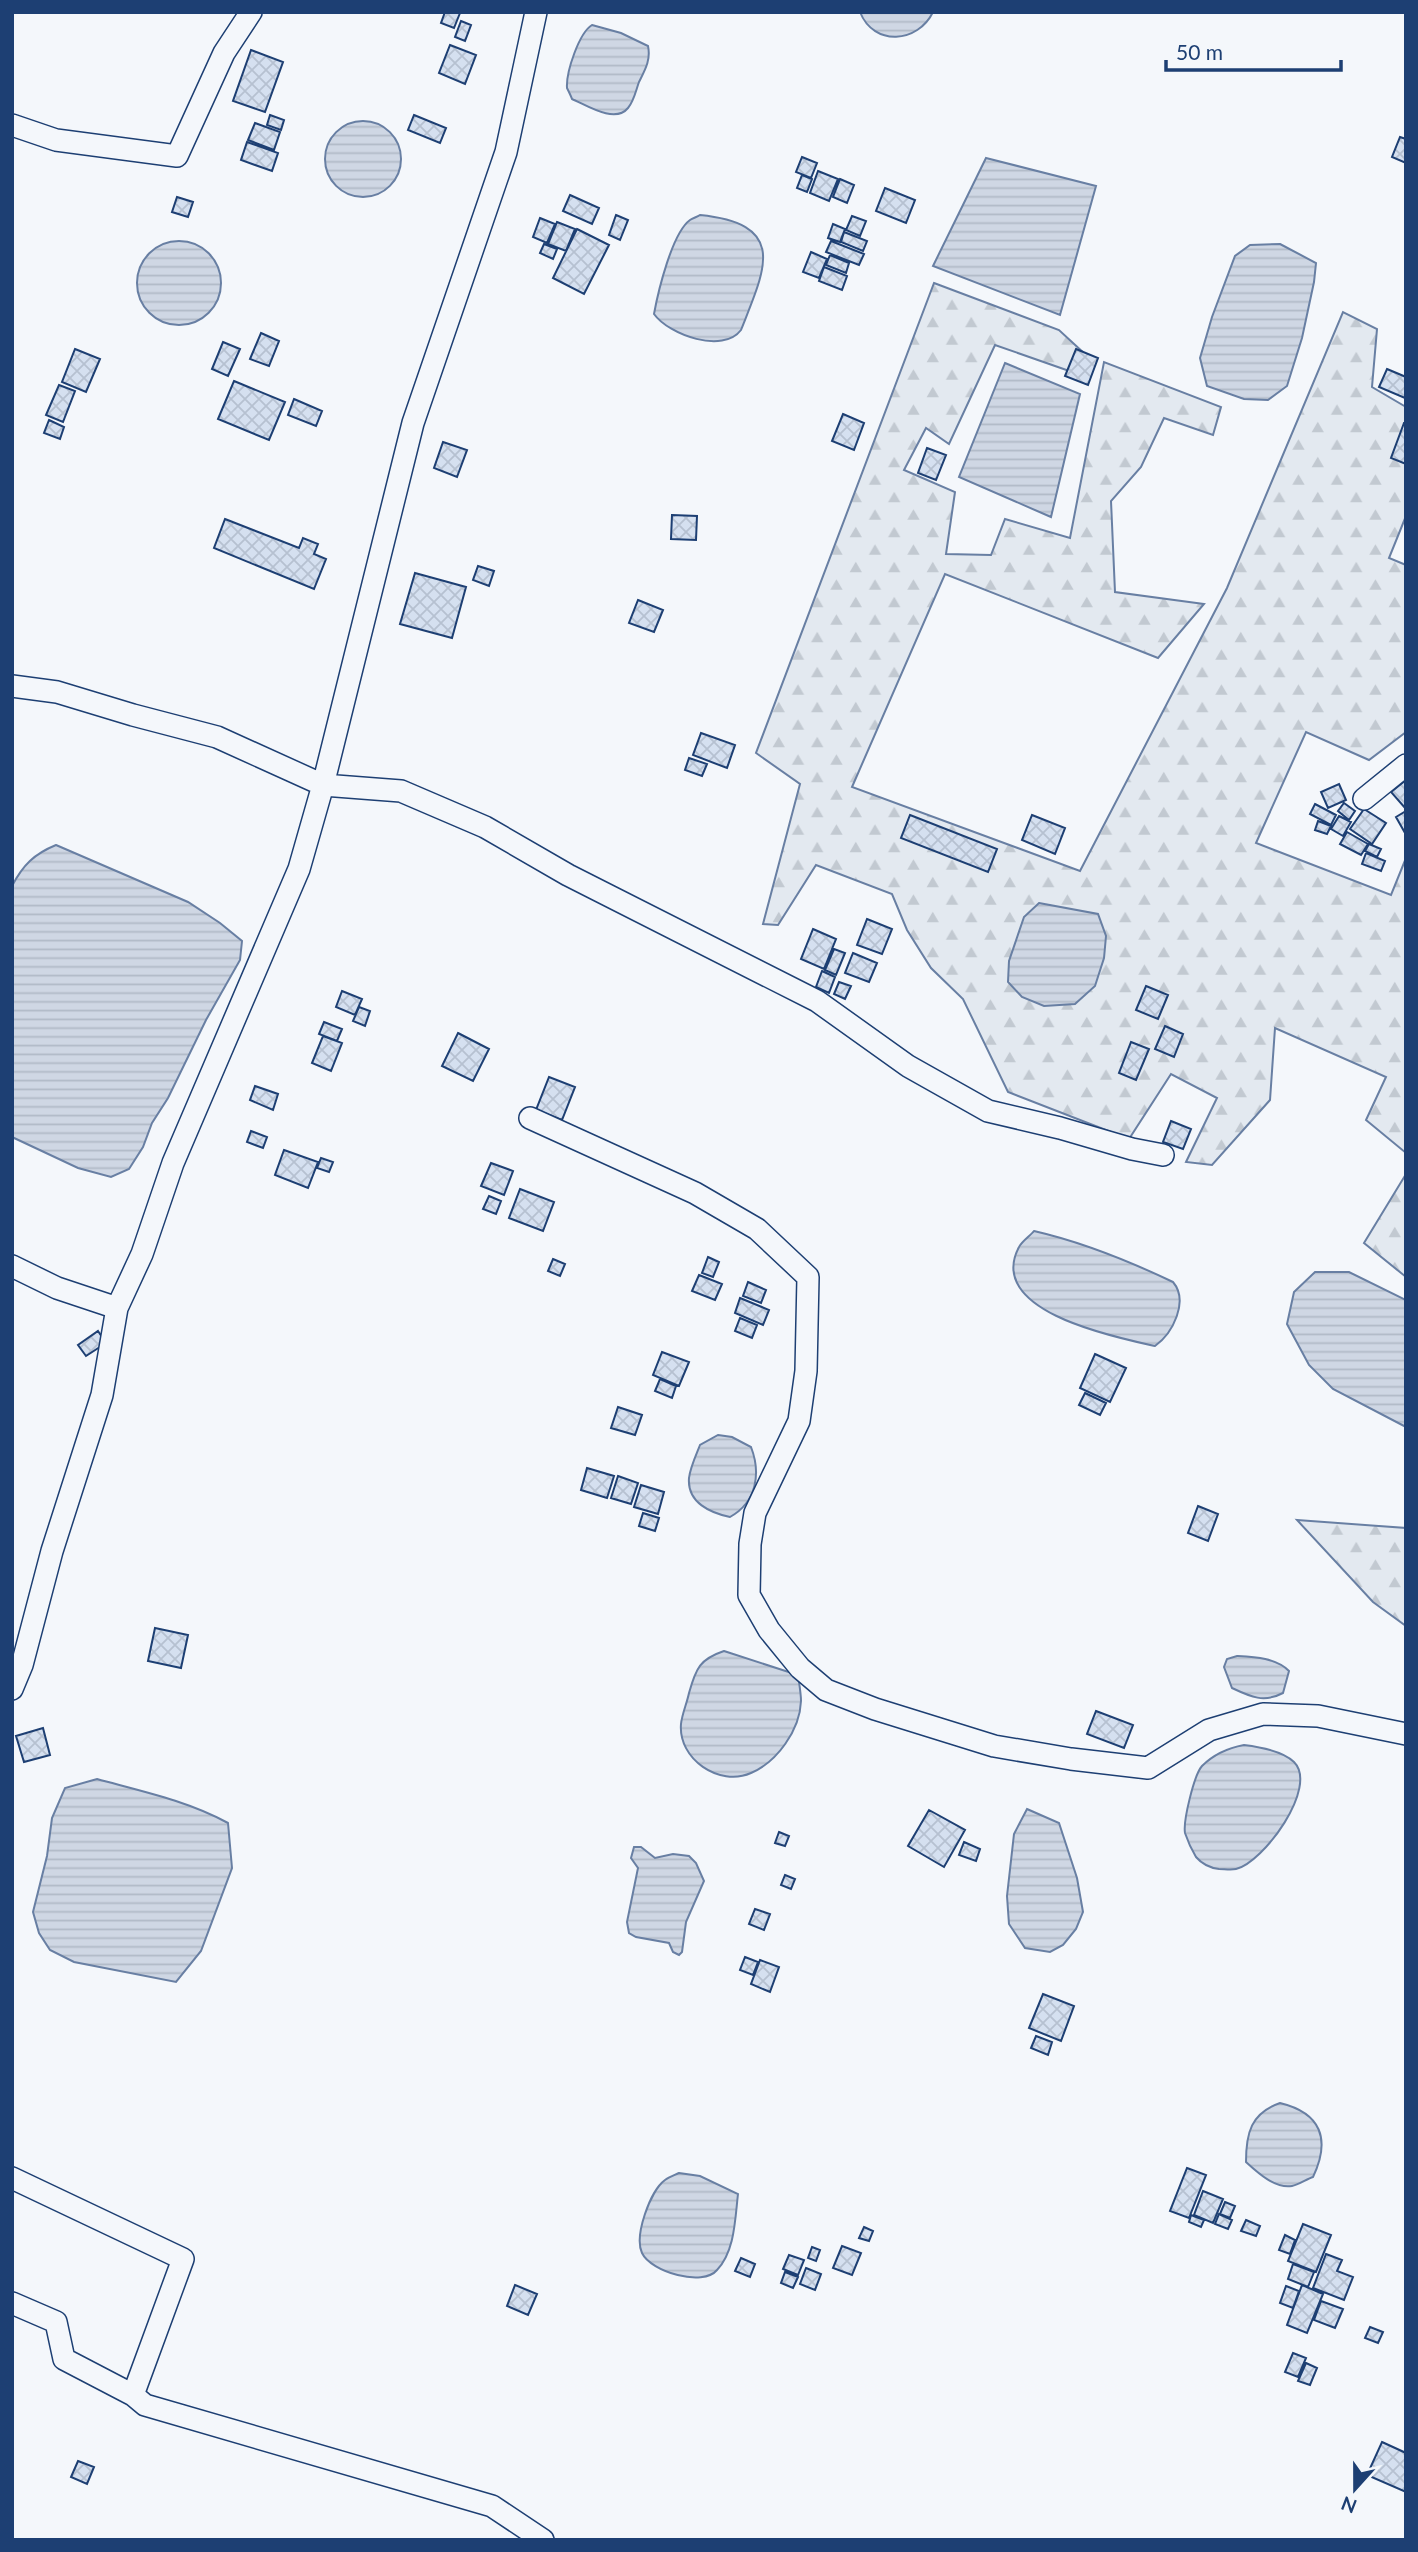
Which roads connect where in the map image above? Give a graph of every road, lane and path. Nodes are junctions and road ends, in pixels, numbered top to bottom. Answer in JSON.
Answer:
{"nodes":[{"id":1,"x":251,"y":12,"type":"edge"},
{"id":2,"x":536,"y":12,"type":"edge"},
{"id":3,"x":12,"y":125,"type":"edge"},
{"id":4,"x":12,"y":686,"type":"edge"},
{"id":5,"x":1406,"y":765,"type":"edge"},
{"id":6,"x":323,"y":785,"type":"junction"},
{"id":7,"x":1364,"y":799,"type":"dead end"},
{"id":8,"x":530,"y":1118,"type":"dead end"},
{"id":9,"x":1163,"y":1155,"type":"dead end"},
{"id":10,"x":12,"y":1266,"type":"edge"},
{"id":11,"x":117,"y":1308,"type":"junction"},
{"id":12,"x":12,"y":1689,"type":"edge"},
{"id":13,"x":1406,"y":1734,"type":"edge"},
{"id":14,"x":12,"y":2178,"type":"edge"},
{"id":15,"x":12,"y":2303,"type":"edge"},
{"id":16,"x":132,"y":2395,"type":"junction"},
{"id":17,"x":543,"y":2540,"type":"edge"}],
"edges":[{"from":1,"to":3,"type":"street"},
{"from":2,"to":6,"type":"street"},
{"from":4,"to":6,"type":"street"},
{"from":5,"to":7,"type":"street"},
{"from":6,"to":9,"type":"street"},
{"from":6,"to":11,"type":"street"},
{"from":8,"to":13,"type":"street"},
{"from":10,"to":11,"type":"street"},
{"from":11,"to":12,"type":"street"},
{"from":14,"to":16,"type":"street"},
{"from":15,"to":16,"type":"street"},
{"from":16,"to":17,"type":"street"}]}
